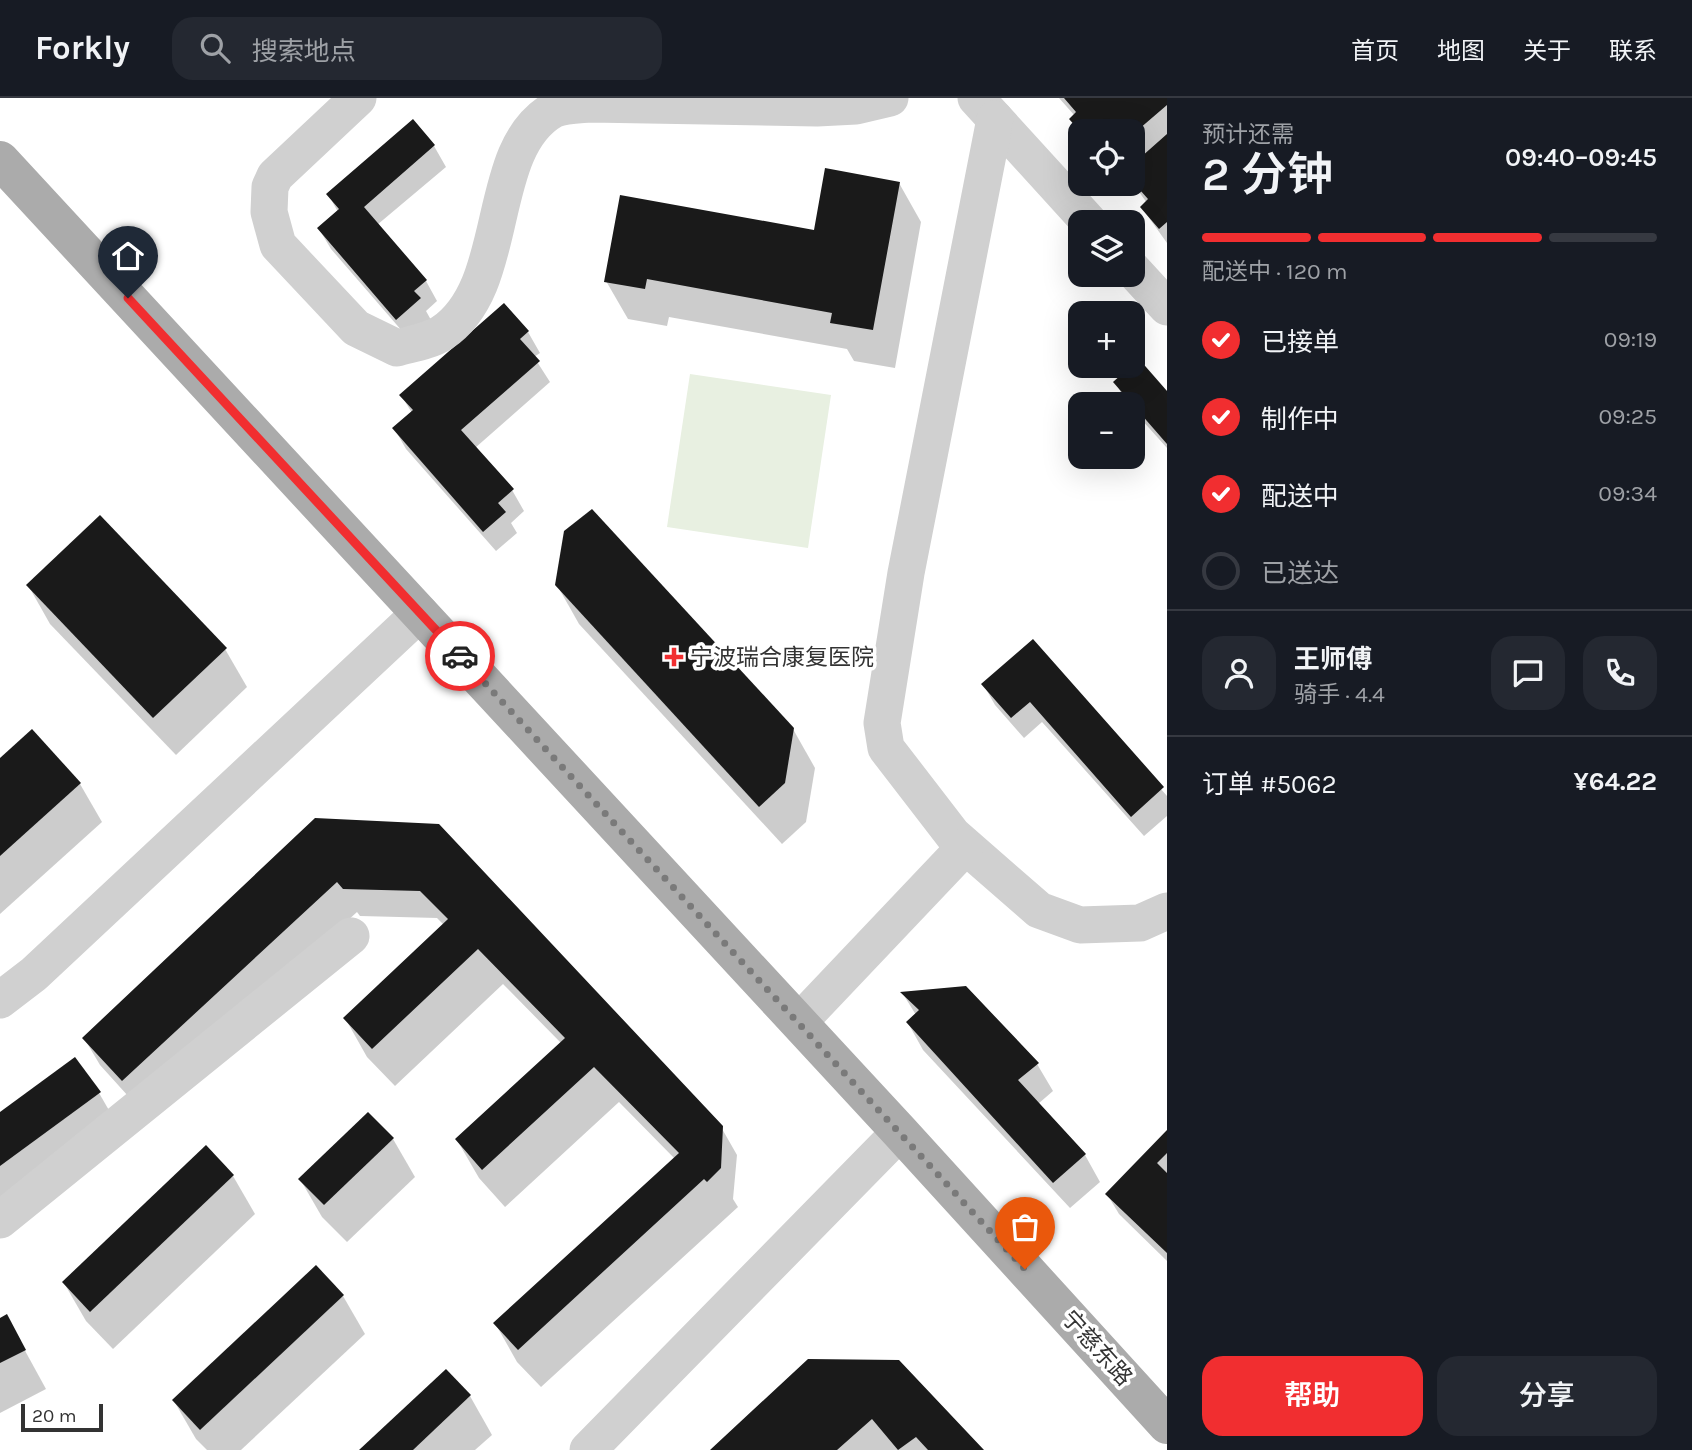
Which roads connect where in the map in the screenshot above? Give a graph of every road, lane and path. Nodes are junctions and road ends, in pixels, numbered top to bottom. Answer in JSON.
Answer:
{"nodes":[{"id":1,"x":358,"y":98,"type":"edge"},
{"id":2,"x":890,"y":98,"type":"edge"},
{"id":3,"x":986,"y":108,"type":"edge"},
{"id":4,"x":0,"y":160,"type":"edge"},
{"id":5,"x":1078,"y":210,"type":"edge"},
{"id":6,"x":1145,"y":283,"type":"edge"},
{"id":7,"x":1167,"y":307,"type":"edge"},
{"id":8,"x":420,"y":613,"type":"junction"},
{"id":9,"x":965,"y":847,"type":"junction"},
{"id":10,"x":1167,"y":911,"type":"edge"},
{"id":11,"x":351,"y":936,"type":"dead end"},
{"id":12,"x":0,"y":1000,"type":"edge"},
{"id":13,"x":799,"y":1022,"type":"junction"},
{"id":14,"x":900,"y":1132,"type":"junction"},
{"id":15,"x":0,"y":1220,"type":"edge"},
{"id":16,"x":1167,"y":1425,"type":"edge"},
{"id":17,"x":588,"y":1450,"type":"edge"}],
"edges":[{"from":1,"to":2,"type":"street"},
{"from":3,"to":5,"type":"street"},
{"from":3,"to":9,"type":"street"},
{"from":4,"to":8,"type":"main road","name":"宁慈东路"},
{"from":6,"to":7,"type":"street"},
{"from":8,"to":12,"type":"street"},
{"from":8,"to":13,"type":"main road","name":"宁慈东路"},
{"from":9,"to":10,"type":"street"},
{"from":9,"to":13,"type":"street"},
{"from":11,"to":15,"type":"street"},
{"from":13,"to":14,"type":"main road","name":"宁慈东路"},
{"from":14,"to":16,"type":"main road","name":"宁慈东路"},
{"from":14,"to":17,"type":"street"}]}
